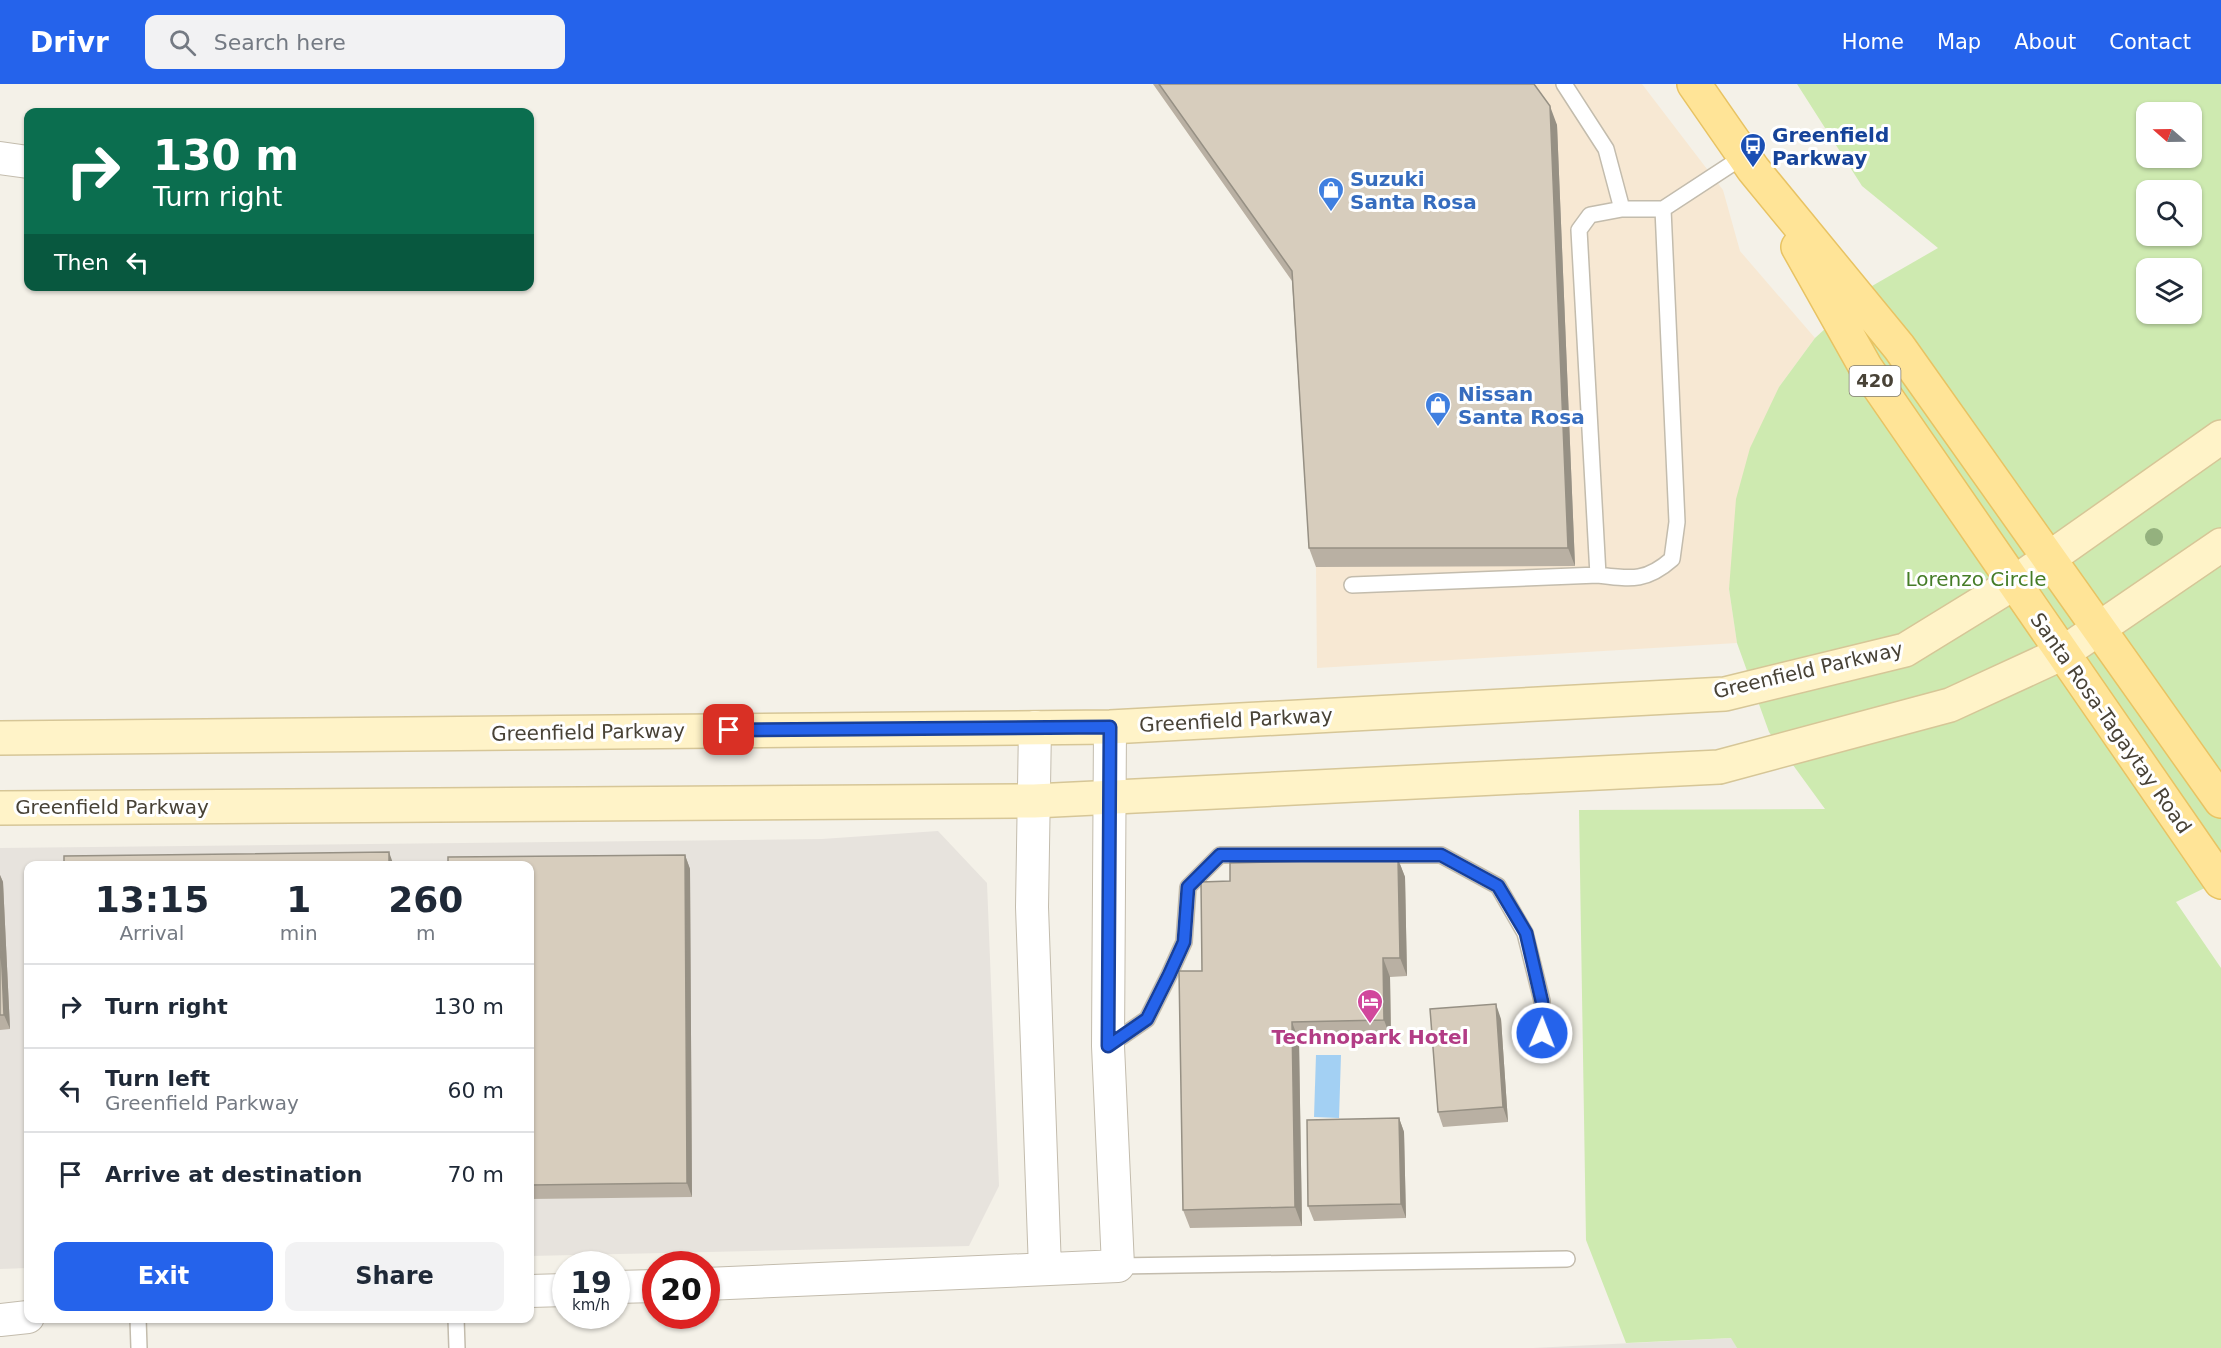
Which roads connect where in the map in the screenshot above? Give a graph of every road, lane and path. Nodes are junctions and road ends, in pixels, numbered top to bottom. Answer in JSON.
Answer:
{"nodes":[{"id":1,"x":1564,"y":84,"type":"edge"},
{"id":2,"x":1694,"y":84,"type":"edge"},
{"id":3,"x":0,"y":158,"type":"edge"},
{"id":4,"x":24,"y":161,"type":"edge"},
{"id":5,"x":1749,"y":162,"type":"junction"},
{"id":6,"x":1622,"y":209,"type":"junction"},
{"id":7,"x":1663,"y":209,"type":"junction"},
{"id":8,"x":2221,"y":436,"type":"edge"},
{"id":9,"x":2221,"y":545,"type":"edge"},
{"id":10,"x":2049,"y":558,"type":"junction"},
{"id":11,"x":1598,"y":575,"type":"junction"},
{"id":12,"x":2014,"y":583,"type":"junction"},
{"id":13,"x":1352,"y":585,"type":"dead end"},
{"id":14,"x":2099,"y":629,"type":"junction"},
{"id":15,"x":2063,"y":653,"type":"junction"},
{"id":16,"x":1035,"y":727,"type":"junction"},
{"id":17,"x":1110,"y":727,"type":"junction"},
{"id":18,"x":0,"y":738,"type":"edge"},
{"id":19,"x":1110,"y":799,"type":"junction"},
{"id":20,"x":1034,"y":801,"type":"junction"},
{"id":21,"x":2221,"y":801,"type":"edge"},
{"id":22,"x":0,"y":808,"type":"edge"},
{"id":23,"x":2221,"y":882,"type":"edge"},
{"id":24,"x":1542,"y":1033,"type":"dead end"},
{"id":25,"x":1108,"y":1046,"type":"junction"},
{"id":26,"x":1567,"y":1259,"type":"dead end"},
{"id":27,"x":1118,"y":1266,"type":"junction"},
{"id":28,"x":1045,"y":1269,"type":"junction"},
{"id":29,"x":720,"y":1283,"type":"edge"},
{"id":30,"x":552,"y":1290,"type":"edge"},
{"id":31,"x":534,"y":1291,"type":"edge"},
{"id":32,"x":24,"y":1317,"type":"edge"},
{"id":33,"x":0,"y":1320,"type":"edge"},
{"id":34,"x":138,"y":1323,"type":"edge"},
{"id":35,"x":456,"y":1323,"type":"edge"},
{"id":36,"x":139,"y":1348,"type":"edge"},
{"id":37,"x":457,"y":1348,"type":"edge"}],
"edges":[{"from":1,"to":6,"type":"lane"},
{"from":2,"to":5,"type":"main road","name":"Santa Rosa-Tagaytay Road","number":"420"},
{"from":3,"to":4,"type":"street"},
{"from":5,"to":7,"type":"lane"},
{"from":5,"to":10,"type":"main road","name":"Santa Rosa-Tagaytay Road","number":"420"},
{"from":5,"to":12,"type":"main road","name":"Santa Rosa-Tagaytay Road","number":"420"},
{"from":6,"to":7,"type":"lane"},
{"from":6,"to":11,"type":"lane"},
{"from":7,"to":11,"type":"lane"},
{"from":8,"to":10,"type":"main road","name":"Greenfield Parkway"},
{"from":9,"to":14,"type":"main road","name":"Greenfield Parkway"},
{"from":10,"to":12,"type":"main road","name":"Greenfield Parkway"},
{"from":10,"to":14,"type":"main road","name":"Santa Rosa-Tagaytay Road","number":"420"},
{"from":11,"to":13,"type":"lane"},
{"from":12,"to":15,"type":"main road","name":"Santa Rosa-Tagaytay Road","number":"420"},
{"from":12,"to":17,"type":"main road","name":"Greenfield Parkway"},
{"from":14,"to":15,"type":"main road","name":"Greenfield Parkway"},
{"from":14,"to":21,"type":"main road","name":"Santa Rosa-Tagaytay Road","number":"420"},
{"from":15,"to":19,"type":"main road","name":"Greenfield Parkway"},
{"from":15,"to":23,"type":"main road","name":"Santa Rosa-Tagaytay Road","number":"420"},
{"from":16,"to":17,"type":"main road","name":"Greenfield Parkway"},
{"from":16,"to":18,"type":"main road","name":"Greenfield Parkway"},
{"from":16,"to":20,"type":"street"},
{"from":17,"to":19,"type":"street"},
{"from":19,"to":20,"type":"main road","name":"Greenfield Parkway"},
{"from":19,"to":25,"type":"street"},
{"from":20,"to":22,"type":"main road","name":"Greenfield Parkway"},
{"from":20,"to":28,"type":"street"},
{"from":24,"to":25,"type":"lane"},
{"from":25,"to":27,"type":"street"},
{"from":26,"to":27,"type":"lane"},
{"from":27,"to":28,"type":"street"},
{"from":28,"to":29,"type":"street"},
{"from":30,"to":31,"type":"street"},
{"from":32,"to":33,"type":"street"},
{"from":34,"to":36,"type":"lane"},
{"from":35,"to":37,"type":"lane"}]}
